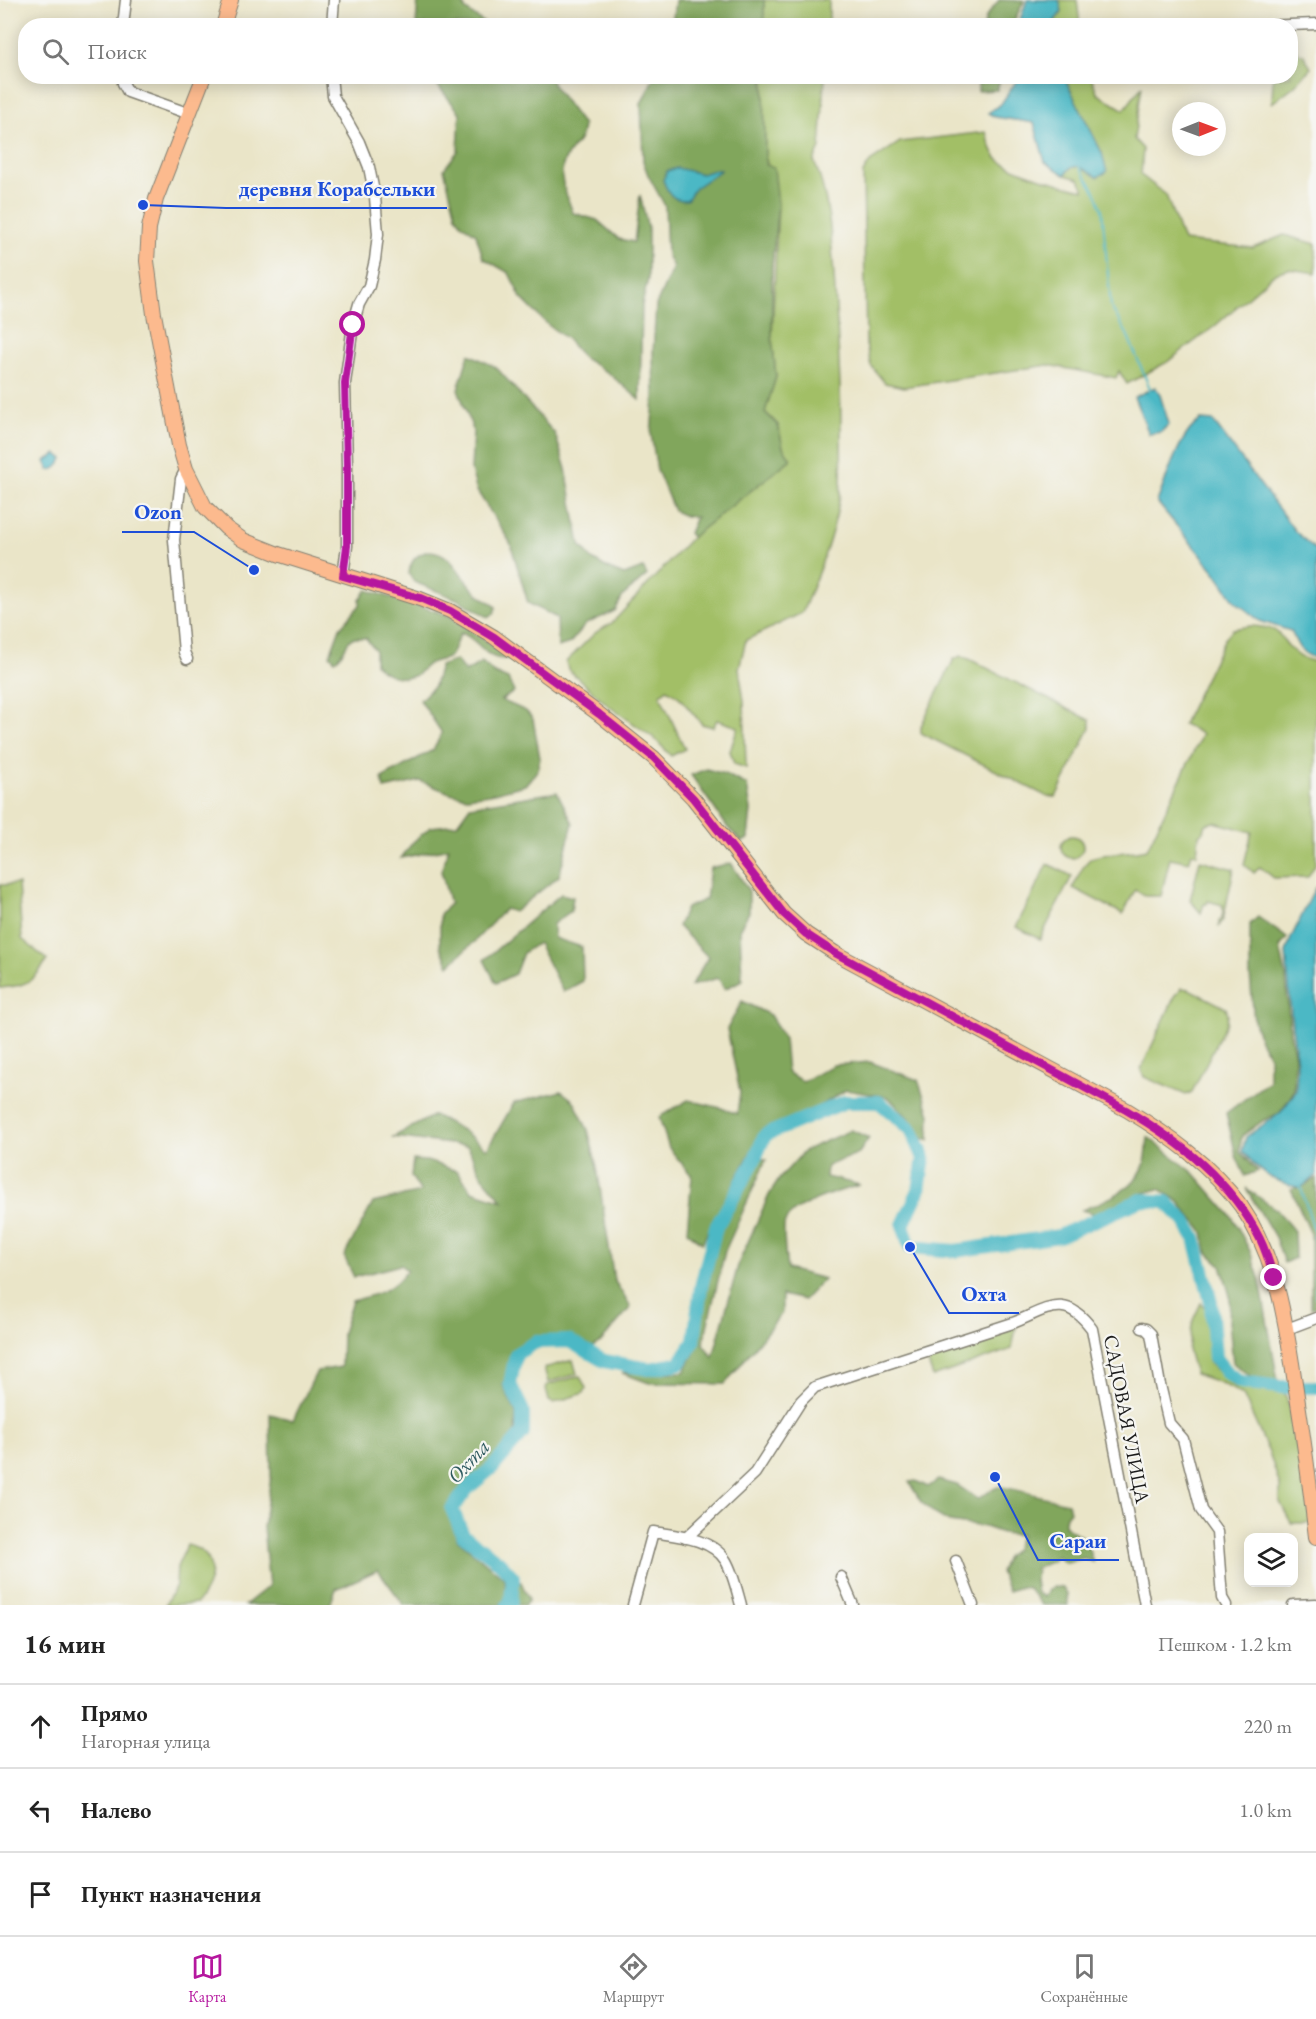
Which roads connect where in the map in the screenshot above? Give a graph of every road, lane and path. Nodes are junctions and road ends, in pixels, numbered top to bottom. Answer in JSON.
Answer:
{"nodes":[{"id":1,"x":126,"y":0,"type":"edge"},
{"id":2,"x":231,"y":0,"type":"edge"},
{"id":3,"x":334,"y":0,"type":"edge"},
{"id":4,"x":124,"y":18,"type":"edge"},
{"id":5,"x":225,"y":18,"type":"edge"},
{"id":6,"x":333,"y":18,"type":"edge"},
{"id":7,"x":1316,"y":24,"type":"edge"},
{"id":8,"x":1298,"y":25,"type":"edge"},
{"id":9,"x":124,"y":84,"type":"edge"},
{"id":10,"x":201,"y":84,"type":"edge"},
{"id":11,"x":332,"y":84,"type":"edge"},
{"id":12,"x":190,"y":114,"type":"junction"},
{"id":13,"x":186,"y":469,"type":"junction"},
{"id":14,"x":343,"y":576,"type":"junction"},
{"id":15,"x":187,"y":659,"type":"dead end"},
{"id":16,"x":1316,"y":1318,"type":"edge"},
{"id":17,"x":1142,"y":1329,"type":"dead end"},
{"id":18,"x":1287,"y":1329,"type":"junction"},
{"id":19,"x":1316,"y":1537,"type":"edge"},
{"id":20,"x":686,"y":1538,"type":"junction"},
{"id":21,"x":956,"y":1561,"type":"dead end"},
{"id":22,"x":842,"y":1577,"type":"dead end"},
{"id":23,"x":1316,"y":1604,"type":"edge"},
{"id":24,"x":633,"y":1605,"type":"edge"},
{"id":25,"x":741,"y":1605,"type":"edge"},
{"id":26,"x":853,"y":1605,"type":"edge"},
{"id":27,"x":973,"y":1605,"type":"edge"},
{"id":28,"x":1145,"y":1605,"type":"edge"},
{"id":29,"x":1226,"y":1605,"type":"edge"},
{"id":30,"x":1293,"y":1605,"type":"edge"}],
"edges":[{"from":1,"to":4,"type":"street"},
{"from":2,"to":5,"type":"main road"},
{"from":3,"to":6,"type":"street"},
{"from":7,"to":8,"type":"street"},
{"from":9,"to":12,"type":"street"},
{"from":10,"to":12,"type":"main road"},
{"from":11,"to":14,"type":"street"},
{"from":12,"to":13,"type":"main road"},
{"from":13,"to":14,"type":"main road"},
{"from":13,"to":15,"type":"street"},
{"from":14,"to":18,"type":"main road"},
{"from":16,"to":18,"type":"street"},
{"from":17,"to":29,"type":"street"},
{"from":18,"to":19,"type":"main road"},
{"from":20,"to":24,"type":"street"},
{"from":20,"to":25,"type":"street"},
{"from":20,"to":28,"type":"street","name":"САДОВАЯ УЛИЦА"},
{"from":21,"to":27,"type":"street"},
{"from":22,"to":26,"type":"street"},
{"from":23,"to":30,"type":"street"}]}
